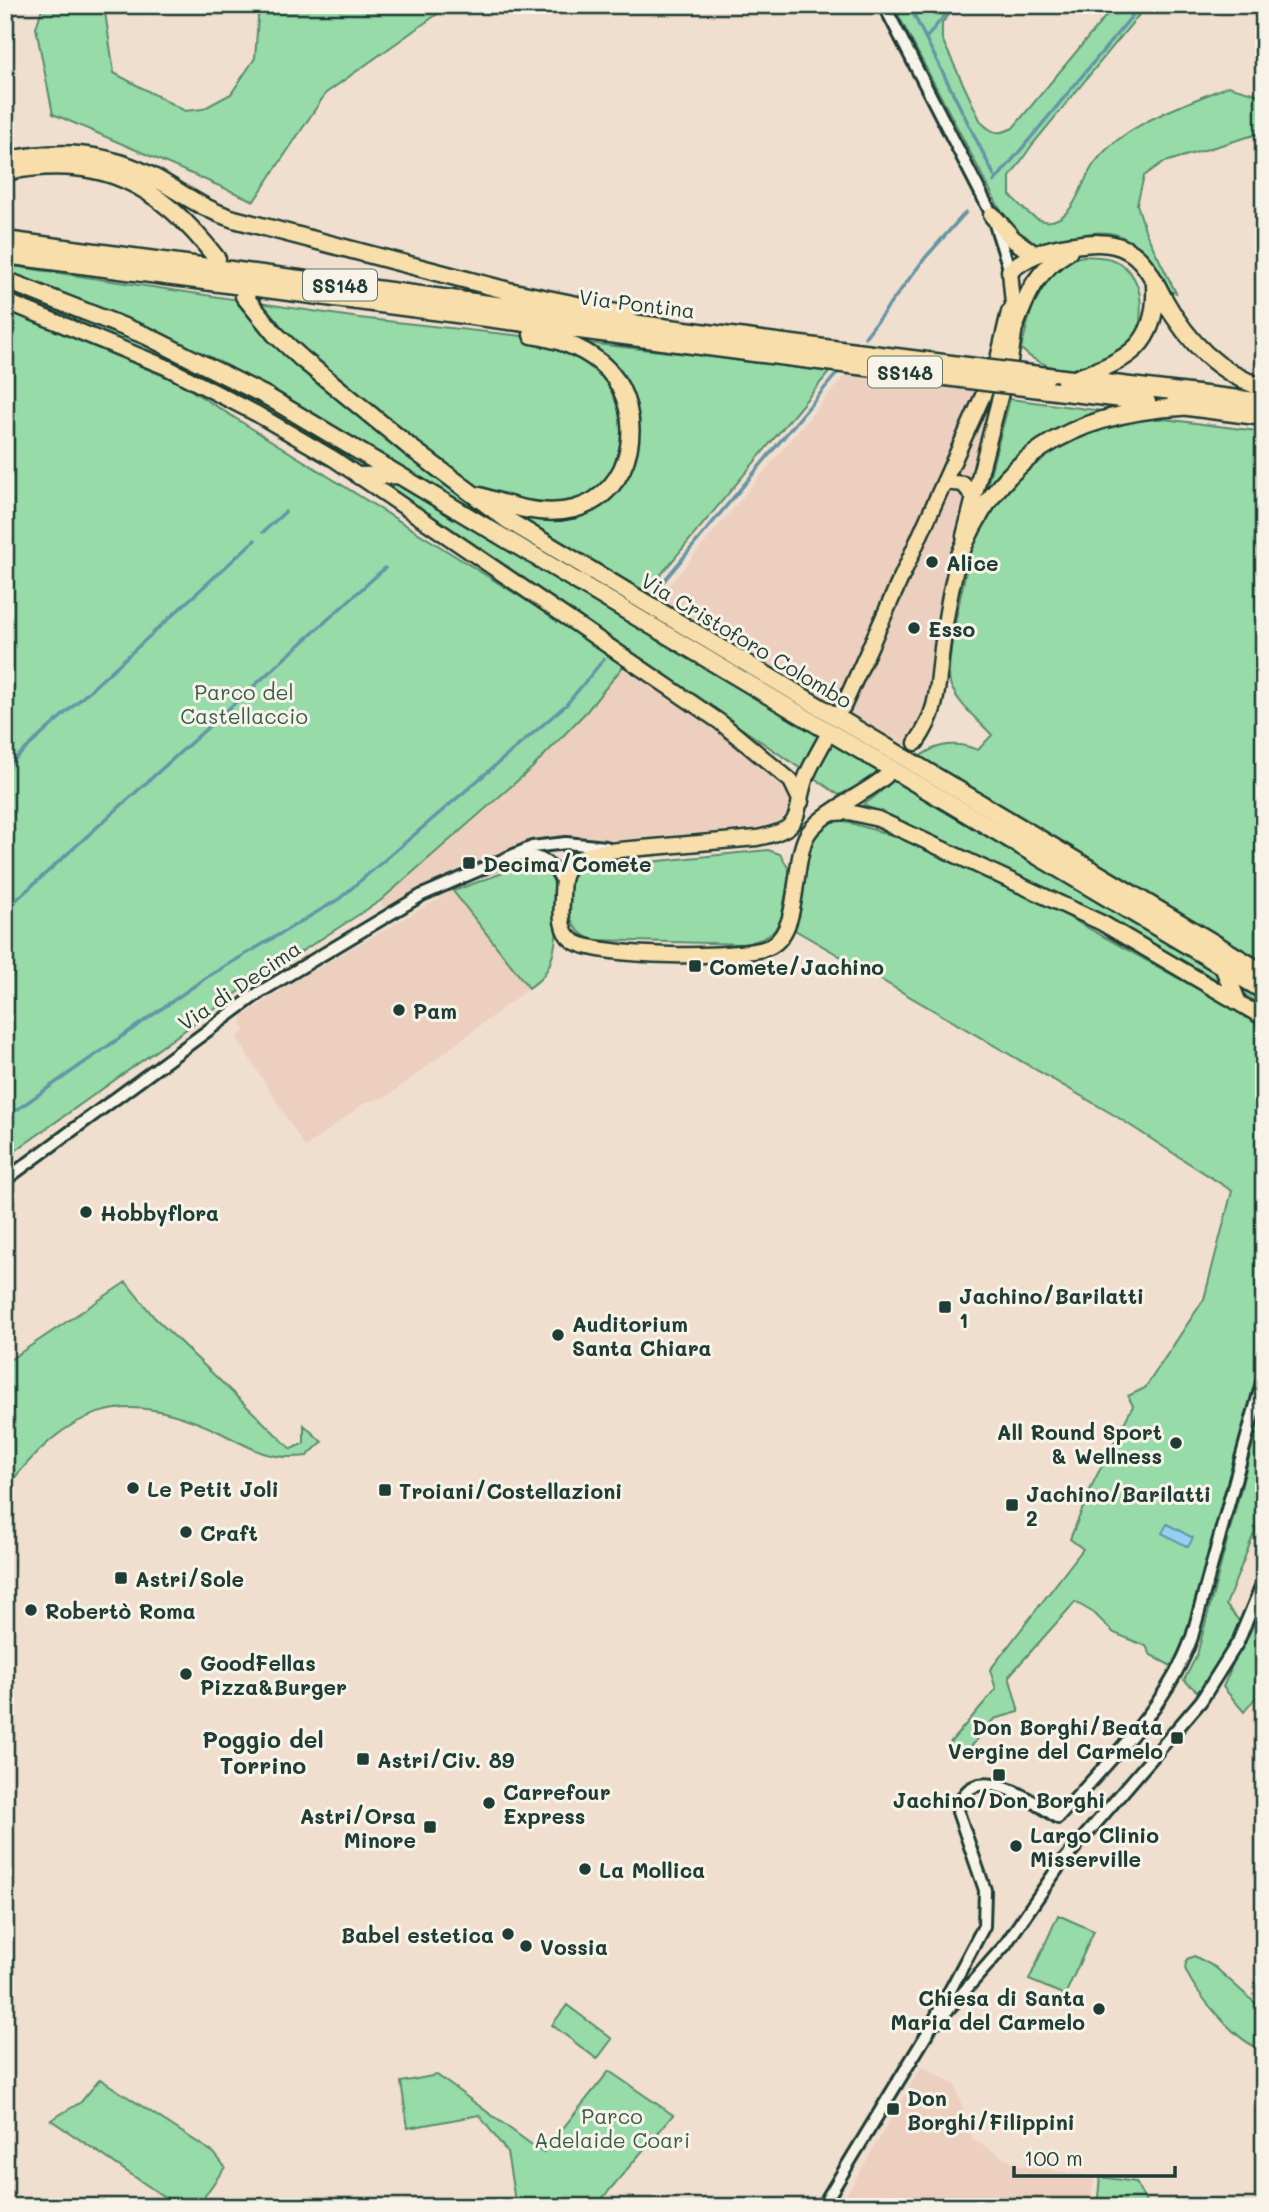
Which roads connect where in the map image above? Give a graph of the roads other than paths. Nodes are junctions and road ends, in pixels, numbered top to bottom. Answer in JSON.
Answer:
{"nodes":[{"id":1,"x":884,"y":5,"type":"edge"},
{"id":2,"x":5,"y":161,"type":"edge"},
{"id":3,"x":5,"y":172,"type":"edge"},
{"id":4,"x":992,"y":215,"type":"junction"},
{"id":5,"x":5,"y":240,"type":"edge"},
{"id":6,"x":1081,"y":244,"type":"junction"},
{"id":7,"x":1035,"y":255,"type":"junction"},
{"id":8,"x":5,"y":256,"type":"edge"},
{"id":9,"x":217,"y":259,"type":"dead end"},
{"id":10,"x":1011,"y":277,"type":"junction"},
{"id":11,"x":5,"y":280,"type":"edge"},
{"id":12,"x":1155,"y":282,"type":"junction"},
{"id":13,"x":244,"y":296,"type":"dead end"},
{"id":14,"x":5,"y":301,"type":"edge"},
{"id":15,"x":462,"y":316,"type":"junction"},
{"id":16,"x":1015,"y":326,"type":"junction"},
{"id":17,"x":675,"y":329,"type":"junction"},
{"id":18,"x":757,"y":347,"type":"junction"},
{"id":19,"x":1073,"y":379,"type":"junction"},
{"id":20,"x":1264,"y":388,"type":"edge"},
{"id":21,"x":985,"y":391,"type":"dead end"},
{"id":22,"x":1001,"y":393,"type":"dead end"},
{"id":23,"x":1264,"y":402,"type":"edge"},
{"id":24,"x":1181,"y":407,"type":"junction"},
{"id":25,"x":1264,"y":417,"type":"edge"},
{"id":26,"x":951,"y":467,"type":"junction"},
{"id":27,"x":400,"y":475,"type":"junction"},
{"id":28,"x":359,"y":476,"type":"junction"},
{"id":29,"x":979,"y":476,"type":"junction"},
{"id":30,"x":944,"y":482,"type":"junction"},
{"id":31,"x":467,"y":491,"type":"junction"},
{"id":32,"x":974,"y":497,"type":"junction"},
{"id":33,"x":957,"y":565,"type":"junction"},
{"id":34,"x":843,"y":707,"type":"dead end"},
{"id":35,"x":825,"y":740,"type":"dead end"},
{"id":36,"x":916,"y":743,"type":"dead end"},
{"id":37,"x":886,"y":776,"type":"dead end"},
{"id":38,"x":802,"y":802,"type":"junction"},
{"id":39,"x":829,"y":814,"type":"junction"},
{"id":40,"x":620,"y":850,"type":"junction"},
{"id":41,"x":515,"y":855,"type":"junction"},
{"id":42,"x":562,"y":883,"type":"junction"},
{"id":43,"x":1223,"y":966,"type":"junction"},
{"id":44,"x":1264,"y":973,"type":"edge"},
{"id":45,"x":1264,"y":991,"type":"edge"},
{"id":46,"x":1237,"y":1002,"type":"junction"},
{"id":47,"x":1264,"y":1018,"type":"edge"},
{"id":48,"x":5,"y":1180,"type":"edge"},
{"id":49,"x":1264,"y":1375,"type":"edge"},
{"id":50,"x":1264,"y":1580,"type":"edge"},
{"id":51,"x":927,"y":2034,"type":"junction"},
{"id":52,"x":822,"y":2207,"type":"edge"}],
"edges":[{"from":1,"to":4,"type":"street"},
{"from":2,"to":17,"type":"highway"},
{"from":3,"to":9,"type":"highway"},
{"from":4,"to":7,"type":"highway"},
{"from":4,"to":10,"type":"street"},
{"from":5,"to":17,"type":"highway","name":"Via Pontina","number":"SS148"},
{"from":6,"to":7,"type":"highway"},
{"from":6,"to":12,"type":"highway"},
{"from":6,"to":16,"type":"highway"},
{"from":7,"to":10,"type":"highway"},
{"from":8,"to":15,"type":"highway","name":"Via Pontina","number":"SS148"},
{"from":10,"to":16,"type":"main road"},
{"from":10,"to":16,"type":"main road"},
{"from":11,"to":27,"type":"highway","name":"Via Cristoforo Colombo"},
{"from":12,"to":19,"type":"highway"},
{"from":12,"to":20,"type":"highway"},
{"from":13,"to":31,"type":"highway","name":"Via Cristoforo Colombo"},
{"from":14,"to":28,"type":"main road"},
{"from":15,"to":18,"type":"highway","name":"Via Pontina","number":"SS148"},
{"from":15,"to":31,"type":"highway"},
{"from":17,"to":18,"type":"highway","name":"Via Pontina","number":"SS148"},
{"from":18,"to":19,"type":"highway","name":"Via Pontina","number":"SS148","bridge":true},
{"from":18,"to":24,"type":"highway","name":"Via Pontina","number":"SS148","bridge":true},
{"from":19,"to":23,"type":"highway","name":"Via Pontina","number":"SS148"},
{"from":21,"to":26,"type":"main road"},
{"from":22,"to":29,"type":"main road"},
{"from":24,"to":25,"type":"highway","name":"Via Pontina","number":"SS148"},
{"from":24,"to":33,"type":"highway"},
{"from":26,"to":29,"type":"main road"},
{"from":26,"to":30,"type":"main road"},
{"from":27,"to":28,"type":"highway"},
{"from":27,"to":43,"type":"highway","name":"Via Cristoforo Colombo"},
{"from":28,"to":38,"type":"main road"},
{"from":29,"to":32,"type":"main road"},
{"from":30,"to":32,"type":"main road"},
{"from":30,"to":34,"type":"main road"},
{"from":31,"to":44,"type":"highway","name":"Via Cristoforo Colombo"},
{"from":32,"to":33,"type":"main road"},
{"from":33,"to":36,"type":"main road"},
{"from":35,"to":38,"type":"main road"},
{"from":37,"to":39,"type":"main road"},
{"from":38,"to":40,"type":"main road","name":"Via di Decima"},
{"from":39,"to":42,"type":"main road"},
{"from":39,"to":46,"type":"main road"},
{"from":40,"to":41,"type":"street","name":"Via di Decima"},
{"from":40,"to":42,"type":"main road","name":"Via di Decima"},
{"from":41,"to":42,"type":"street"},
{"from":41,"to":48,"type":"street","name":"Via di Decima"},
{"from":43,"to":45,"type":"highway","name":"Via Cristoforo Colombo"},
{"from":43,"to":46,"type":"highway"},
{"from":46,"to":47,"type":"main road"},
{"from":49,"to":51,"type":"street"},
{"from":50,"to":51,"type":"street"},
{"from":51,"to":52,"type":"street"}]}
